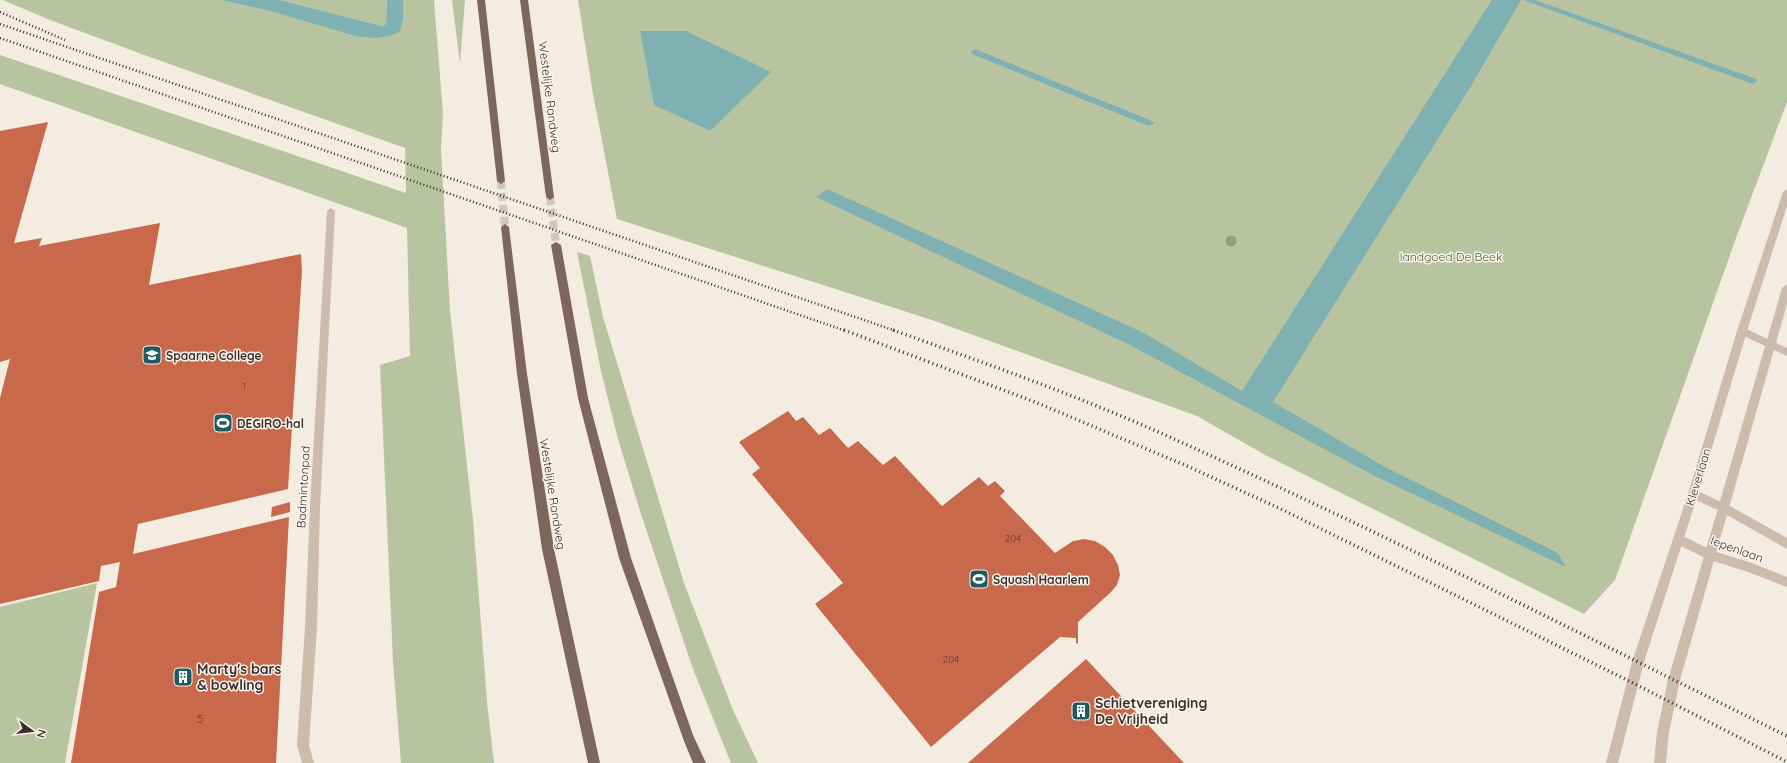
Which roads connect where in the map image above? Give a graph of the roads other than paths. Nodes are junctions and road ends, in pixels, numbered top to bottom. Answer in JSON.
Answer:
{"nodes":[{"id":1,"x":481,"y":0,"type":"edge"},
{"id":2,"x":524,"y":0,"type":"edge"},
{"id":3,"x":500,"y":181,"type":"tunnel mouth"},
{"id":4,"x":1787,"y":192,"type":"edge"},
{"id":5,"x":550,"y":197,"type":"tunnel mouth"},
{"id":6,"x":331,"y":211,"type":"dead end"},
{"id":7,"x":505,"y":227,"type":"tunnel mouth"},
{"id":8,"x":556,"y":245,"type":"tunnel mouth"},
{"id":9,"x":1787,"y":288,"type":"edge"},
{"id":10,"x":1742,"y":330,"type":"junction"},
{"id":11,"x":1770,"y":344,"type":"junction"},
{"id":12,"x":1787,"y":352,"type":"edge"},
{"id":13,"x":1694,"y":494,"type":"junction"},
{"id":14,"x":1724,"y":508,"type":"junction"},
{"id":15,"x":1679,"y":539,"type":"junction"},
{"id":16,"x":1787,"y":544,"type":"edge"},
{"id":17,"x":1711,"y":555,"type":"junction"},
{"id":18,"x":1787,"y":582,"type":"edge"},
{"id":19,"x":308,"y":763,"type":"edge"},
{"id":20,"x":594,"y":763,"type":"edge"},
{"id":21,"x":700,"y":763,"type":"edge"},
{"id":22,"x":1612,"y":763,"type":"edge"},
{"id":23,"x":1660,"y":763,"type":"edge"}],
"edges":[{"from":1,"to":3,"type":"main road"},
{"from":2,"to":5,"type":"main road","name":"Westelijke Randweg"},
{"from":4,"to":10,"type":"street","name":"Kleverlaan"},
{"from":6,"to":19,"type":"street","name":"Badmintonpad"},
{"from":7,"to":20,"type":"main road","name":"Westelijke Randweg"},
{"from":8,"to":21,"type":"main road"},
{"from":9,"to":11,"type":"street"},
{"from":10,"to":11,"type":"street"},
{"from":10,"to":13,"type":"street","name":"Kleverlaan"},
{"from":11,"to":12,"type":"street"},
{"from":11,"to":14,"type":"street"},
{"from":13,"to":14,"type":"street","name":"Iepenlaan"},
{"from":13,"to":15,"type":"street","name":"Kleverlaan"},
{"from":14,"to":16,"type":"street","name":"Iepenlaan"},
{"from":14,"to":17,"type":"street"},
{"from":15,"to":17,"type":"street","name":"Iepenlaan"},
{"from":15,"to":22,"type":"street","name":"Kleverlaan"},
{"from":17,"to":18,"type":"street","name":"Iepenlaan"},
{"from":17,"to":23,"type":"street"}]}
